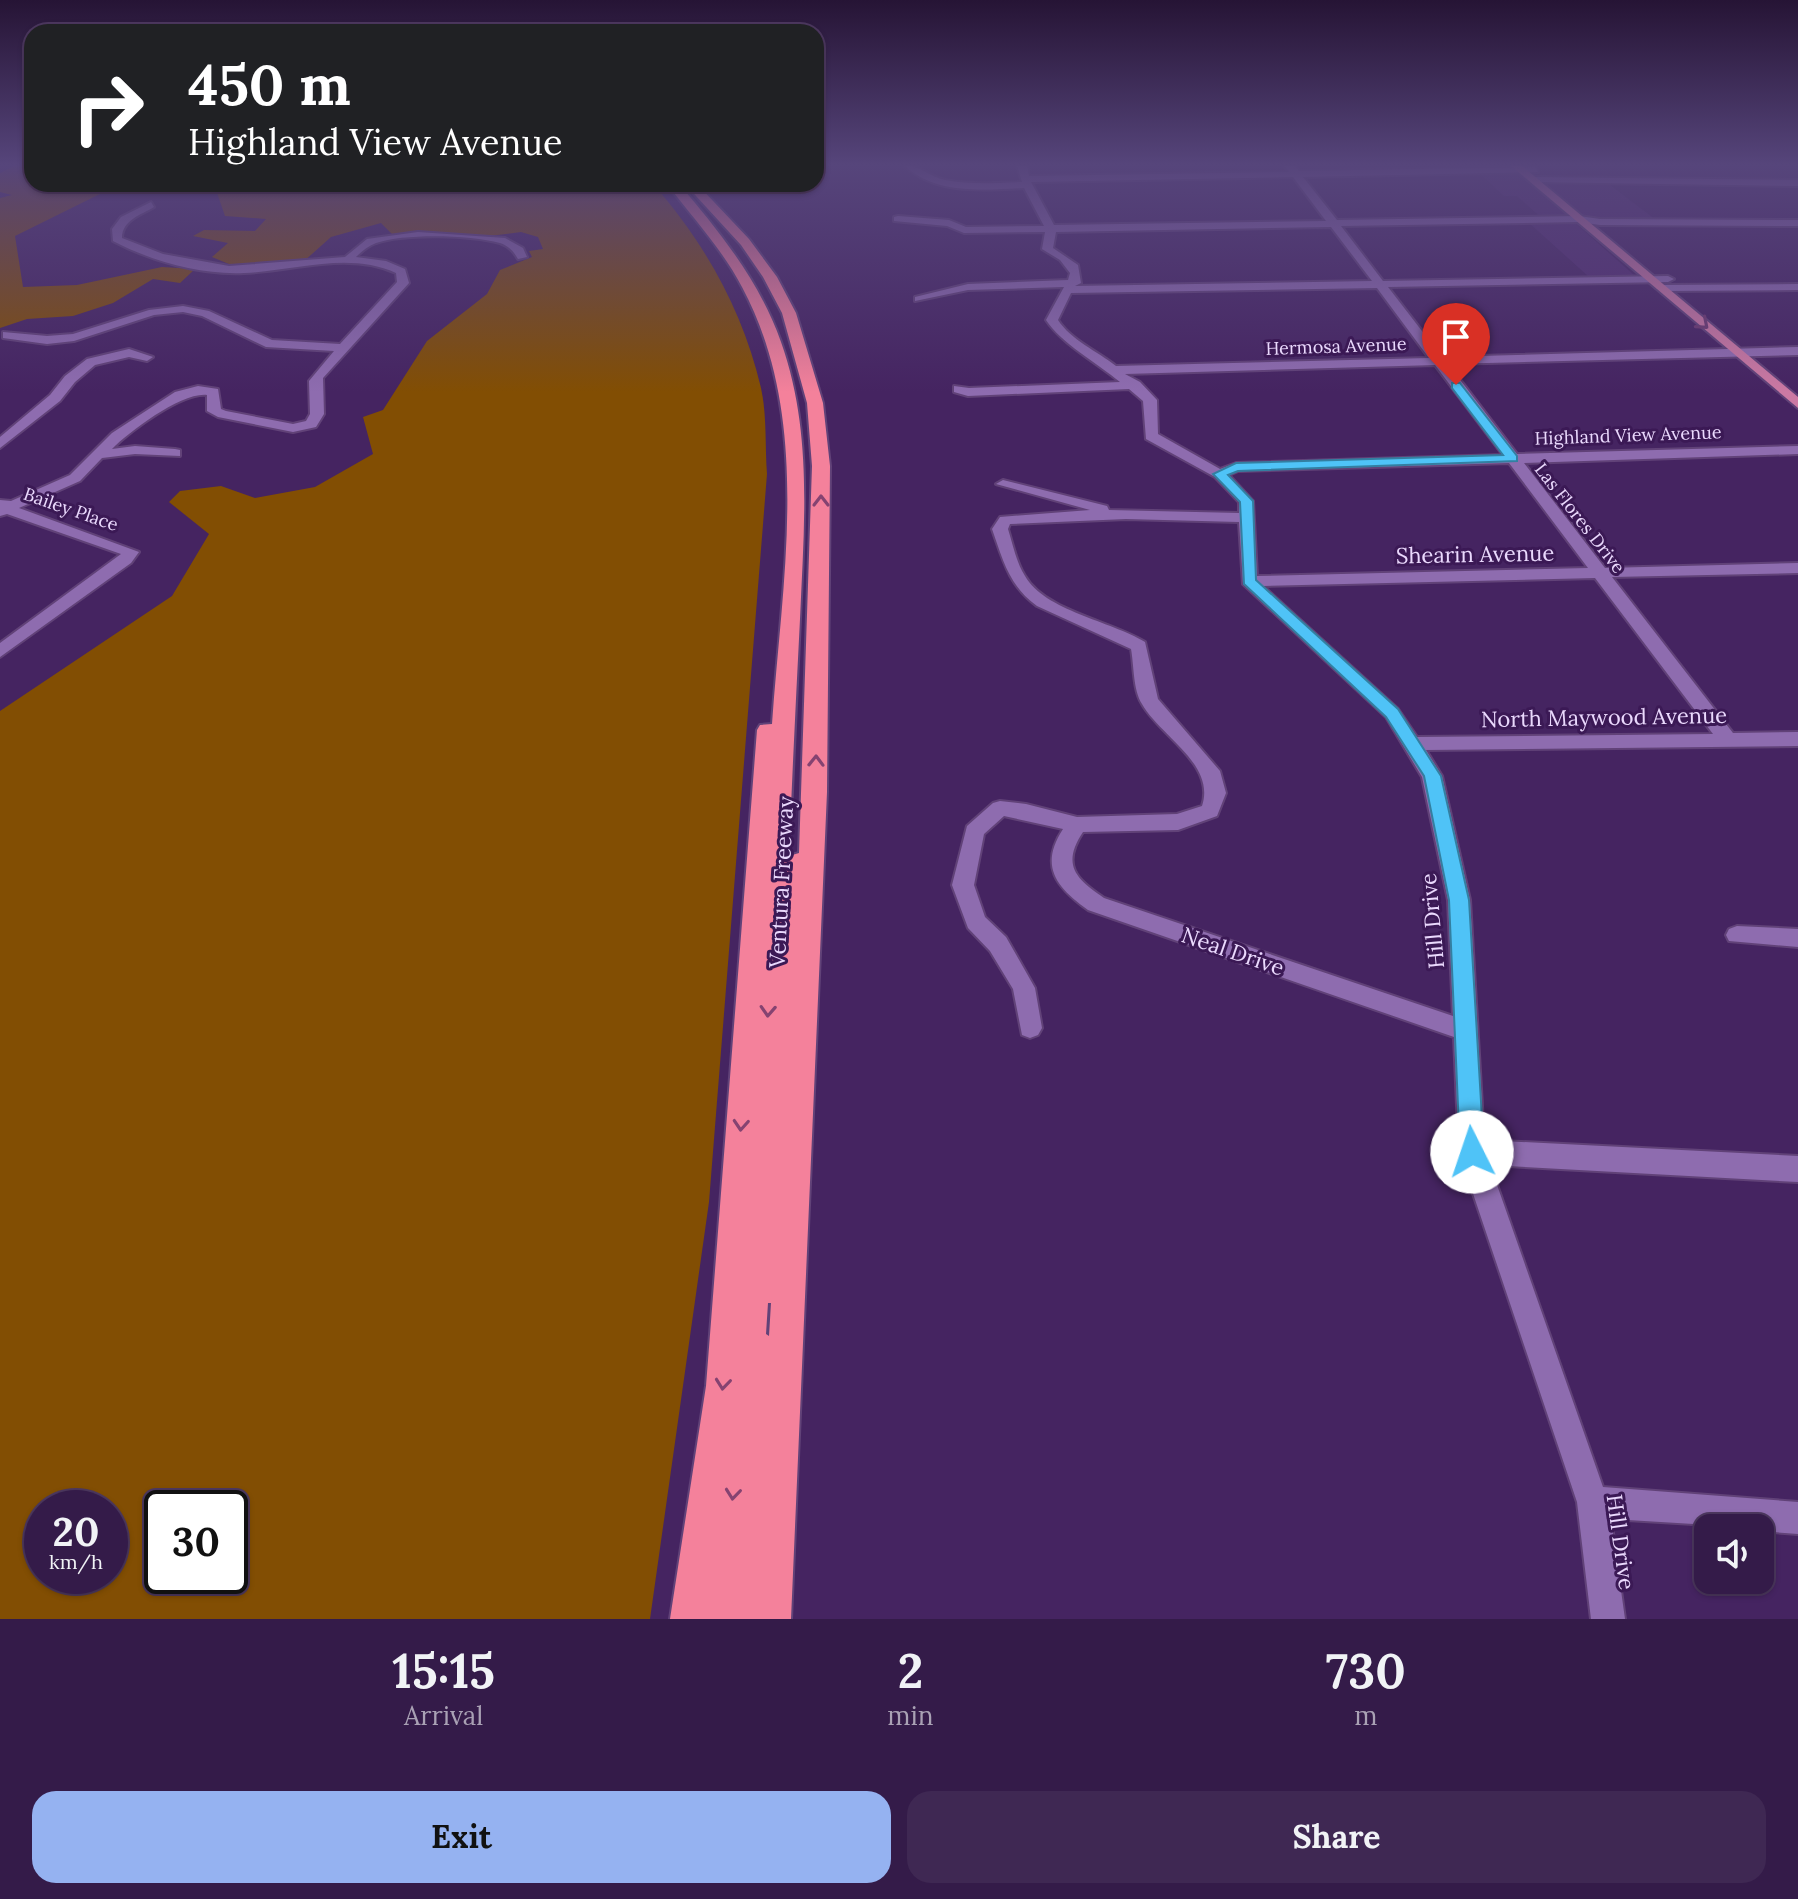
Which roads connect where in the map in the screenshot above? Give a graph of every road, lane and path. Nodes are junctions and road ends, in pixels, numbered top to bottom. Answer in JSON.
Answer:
{"nodes":[{"id":1,"x":120,"y":241,"type":"edge"},
{"id":2,"x":374,"y":241,"type":"edge"},
{"id":3,"x":496,"y":241,"type":"edge"},
{"id":4,"x":712,"y":241,"type":"edge"},
{"id":5,"x":721,"y":241,"type":"edge"},
{"id":6,"x":733,"y":241,"type":"edge"},
{"id":7,"x":744,"y":241,"type":"edge"},
{"id":8,"x":1049,"y":241,"type":"edge"},
{"id":9,"x":1346,"y":241,"type":"edge"},
{"id":10,"x":1605,"y":241,"type":"edge"},
{"id":11,"x":1619,"y":241,"type":"edge"},
{"id":12,"x":522,"y":257,"type":"dead end"},
{"id":13,"x":347,"y":261,"type":"junction"},
{"id":14,"x":1650,"y":279,"type":"junction"},
{"id":15,"x":1379,"y":284,"type":"junction"},
{"id":16,"x":1665,"y":284,"type":"junction"},
{"id":17,"x":1072,"y":286,"type":"junction"},
{"id":18,"x":1798,"y":287,"type":"edge"},
{"id":19,"x":1680,"y":288,"type":"junction"},
{"id":20,"x":919,"y":299,"type":"dead end"},
{"id":21,"x":7,"y":335,"type":"dead end"},
{"id":22,"x":800,"y":344,"type":"junction"},
{"id":23,"x":343,"y":348,"type":"junction"},
{"id":24,"x":1755,"y":351,"type":"junction"},
{"id":25,"x":1798,"y":351,"type":"edge"},
{"id":26,"x":1736,"y":352,"type":"junction"},
{"id":27,"x":147,"y":357,"type":"dead end"},
{"id":28,"x":1437,"y":361,"type":"junction"},
{"id":29,"x":1116,"y":370,"type":"junction"},
{"id":30,"x":1135,"y":385,"type":"junction"},
{"id":31,"x":1798,"y":387,"type":"edge"},
{"id":32,"x":959,"y":389,"type":"dead end"},
{"id":33,"x":1798,"y":404,"type":"edge"},
{"id":34,"x":0,"y":444,"type":"edge"},
{"id":35,"x":1798,"y":450,"type":"edge"},
{"id":36,"x":175,"y":453,"type":"dead end"},
{"id":37,"x":97,"y":455,"type":"junction"},
{"id":38,"x":1512,"y":459,"type":"junction"},
{"id":39,"x":1220,"y":474,"type":"junction"},
{"id":40,"x":1003,"y":484,"type":"dead end"},
{"id":41,"x":2,"y":506,"type":"edge"},
{"id":42,"x":1125,"y":515,"type":"junction"},
{"id":43,"x":1247,"y":518,"type":"junction"},
{"id":44,"x":1798,"y":568,"type":"edge"},
{"id":45,"x":1600,"y":574,"type":"junction"},
{"id":46,"x":1249,"y":581,"type":"junction"},
{"id":47,"x":0,"y":651,"type":"edge"},
{"id":48,"x":1798,"y":739,"type":"edge"},
{"id":49,"x":1728,"y":740,"type":"junction"},
{"id":50,"x":1411,"y":744,"type":"junction"},
{"id":51,"x":1077,"y":825,"type":"junction"},
{"id":52,"x":812,"y":839,"type":"junction"},
{"id":53,"x":1737,"y":935,"type":"dead end"},
{"id":54,"x":1798,"y":938,"type":"edge"},
{"id":55,"x":1030,"y":1028,"type":"dead end"},
{"id":56,"x":1463,"y":1030,"type":"junction"},
{"id":57,"x":1472,"y":1152,"type":"junction"},
{"id":58,"x":1798,"y":1169,"type":"edge"},
{"id":59,"x":1593,"y":1502,"type":"junction"},
{"id":60,"x":1798,"y":1518,"type":"edge"},
{"id":61,"x":690,"y":1619,"type":"edge"},
{"id":62,"x":721,"y":1619,"type":"edge"},
{"id":63,"x":743,"y":1619,"type":"edge"},
{"id":64,"x":771,"y":1619,"type":"edge"},
{"id":65,"x":1608,"y":1619,"type":"edge"}],
"edges":[{"from":1,"to":13,"type":"street"},
{"from":2,"to":13,"type":"street"},
{"from":3,"to":12,"type":"street"},
{"from":4,"to":61,"type":"highway","name":"Ventura Freeway","one_way":true},
{"from":5,"to":62,"type":"highway","one_way":true},
{"from":6,"to":22,"type":"highway"},
{"from":7,"to":22,"type":"highway","name":"Ventura Freeway"},
{"from":8,"to":17,"type":"street"},
{"from":9,"to":15,"type":"street","name":"Las Flores Drive"},
{"from":10,"to":14,"type":"main road"},
{"from":11,"to":16,"type":"main road"},
{"from":13,"to":23,"type":"street"},
{"from":14,"to":15,"type":"street"},
{"from":14,"to":16,"type":"main road"},
{"from":15,"to":17,"type":"street"},
{"from":15,"to":28,"type":"street","name":"Las Flores Drive"},
{"from":16,"to":19,"type":"main road"},
{"from":16,"to":26,"type":"main road","one_way":true},
{"from":17,"to":20,"type":"street"},
{"from":17,"to":29,"type":"street"},
{"from":18,"to":19,"type":"street"},
{"from":19,"to":24,"type":"main road"},
{"from":21,"to":23,"type":"street"},
{"from":52,"to":22,"type":"highway","name":"Ventura Freeway","one_way":true},
{"from":23,"to":37,"type":"street"},
{"from":24,"to":25,"type":"street","name":"Hermosa Avenue"},
{"from":24,"to":26,"type":"street","name":"Hermosa Avenue"},
{"from":24,"to":31,"type":"main road"},
{"from":26,"to":28,"type":"street","name":"Hermosa Avenue"},
{"from":26,"to":33,"type":"main road"},
{"from":27,"to":34,"type":"street"},
{"from":28,"to":29,"type":"street","name":"Hermosa Avenue"},
{"from":28,"to":38,"type":"street","name":"Las Flores Drive"},
{"from":29,"to":30,"type":"street"},
{"from":30,"to":32,"type":"street"},
{"from":30,"to":39,"type":"street"},
{"from":35,"to":38,"type":"street","name":"Highland View Avenue"},
{"from":36,"to":37,"type":"street"},
{"from":37,"to":41,"type":"street"},
{"from":38,"to":39,"type":"street","name":"Highland View Avenue"},
{"from":38,"to":45,"type":"street","name":"Las Flores Drive"},
{"from":39,"to":43,"type":"street"},
{"from":40,"to":42,"type":"street"},
{"from":41,"to":47,"type":"street","name":"Bailey Place"},
{"from":42,"to":43,"type":"street"},
{"from":42,"to":51,"type":"street"},
{"from":43,"to":46,"type":"street"},
{"from":44,"to":45,"type":"street","name":"Shearin Avenue"},
{"from":45,"to":46,"type":"street","name":"Shearin Avenue"},
{"from":45,"to":49,"type":"street","name":"Las Flores Drive"},
{"from":46,"to":50,"type":"street","name":"Hill Drive"},
{"from":48,"to":49,"type":"street","name":"North Maywood Avenue"},
{"from":49,"to":50,"type":"street","name":"North Maywood Avenue"},
{"from":50,"to":56,"type":"street","name":"Hill Drive"},
{"from":51,"to":55,"type":"street"},
{"from":51,"to":56,"type":"street","name":"Neal Drive"},
{"from":52,"to":63,"type":"highway"},
{"from":52,"to":64,"type":"highway","name":"Ventura Freeway"},
{"from":53,"to":54,"type":"street"},
{"from":56,"to":57,"type":"street","name":"Hill Drive"},
{"from":57,"to":58,"type":"street"},
{"from":57,"to":59,"type":"street","name":"Hill Drive"},
{"from":59,"to":60,"type":"street"},
{"from":59,"to":65,"type":"street","name":"Hill Drive"}]}
